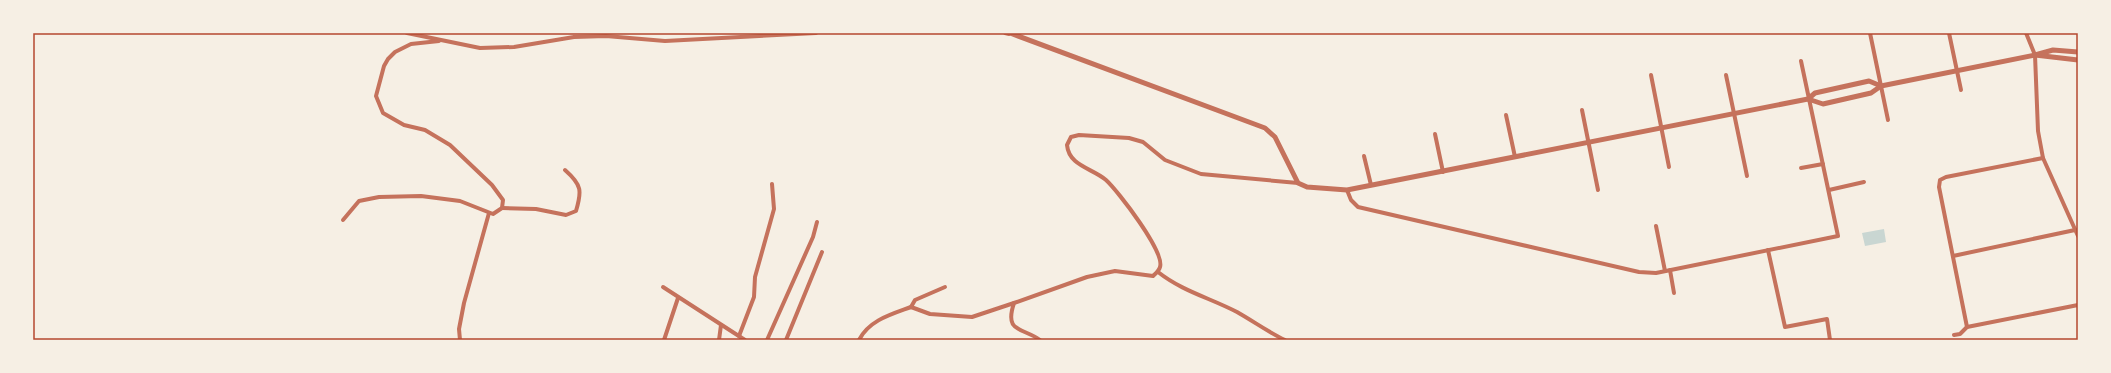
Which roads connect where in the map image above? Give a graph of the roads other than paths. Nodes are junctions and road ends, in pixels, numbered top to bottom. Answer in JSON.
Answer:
{"nodes":[{"id":1,"x":407,"y":33,"type":"edge"},
{"id":2,"x":816,"y":33,"type":"edge"},
{"id":3,"x":1008,"y":33,"type":"edge"},
{"id":4,"x":1870,"y":33,"type":"edge"},
{"id":5,"x":1949,"y":33,"type":"edge"},
{"id":6,"x":2026,"y":33,"type":"edge"},
{"id":7,"x":439,"y":41,"type":"junction"},
{"id":8,"x":2078,"y":52,"type":"edge"},
{"id":9,"x":2035,"y":55,"type":"junction"},
{"id":10,"x":2078,"y":60,"type":"edge"},
{"id":11,"x":1801,"y":61,"type":"dead end"},
{"id":12,"x":1957,"y":70,"type":"junction"},
{"id":13,"x":1650,"y":75,"type":"dead end"},
{"id":14,"x":1726,"y":75,"type":"dead end"},
{"id":15,"x":1881,"y":86,"type":"junction"},
{"id":16,"x":1961,"y":90,"type":"dead end"},
{"id":17,"x":1808,"y":99,"type":"junction"},
{"id":18,"x":1582,"y":110,"type":"dead end"},
{"id":19,"x":1734,"y":114,"type":"junction"},
{"id":20,"x":1506,"y":115,"type":"dead end"},
{"id":21,"x":1888,"y":120,"type":"dead end"},
{"id":22,"x":1661,"y":128,"type":"junction"},
{"id":23,"x":1435,"y":134,"type":"dead end"},
{"id":24,"x":1588,"y":142,"type":"junction"},
{"id":25,"x":1364,"y":156,"type":"dead end"},
{"id":26,"x":1515,"y":157,"type":"junction"},
{"id":27,"x":2043,"y":158,"type":"junction"},
{"id":28,"x":1823,"y":164,"type":"junction"},
{"id":29,"x":1669,"y":167,"type":"dead end"},
{"id":30,"x":1801,"y":168,"type":"dead end"},
{"id":31,"x":565,"y":170,"type":"dead end"},
{"id":32,"x":1443,"y":172,"type":"junction"},
{"id":33,"x":1747,"y":176,"type":"dead end"},
{"id":34,"x":1864,"y":182,"type":"dead end"},
{"id":35,"x":1298,"y":183,"type":"junction"},
{"id":36,"x":772,"y":184,"type":"dead end"},
{"id":37,"x":1371,"y":185,"type":"junction"},
{"id":38,"x":1347,"y":190,"type":"junction"},
{"id":39,"x":1598,"y":190,"type":"dead end"},
{"id":40,"x":1829,"y":190,"type":"junction"},
{"id":41,"x":502,"y":208,"type":"junction"},
{"id":42,"x":489,"y":213,"type":"junction"},
{"id":43,"x":343,"y":220,"type":"dead end"},
{"id":44,"x":816,"y":222,"type":"dead end"},
{"id":45,"x":1656,"y":226,"type":"dead end"},
{"id":46,"x":2076,"y":230,"type":"junction"},
{"id":47,"x":2078,"y":236,"type":"edge"},
{"id":48,"x":1768,"y":250,"type":"junction"},
{"id":49,"x":822,"y":252,"type":"dead end"},
{"id":50,"x":1953,"y":256,"type":"junction"},
{"id":51,"x":1667,"y":270,"type":"junction"},
{"id":52,"x":1158,"y":272,"type":"junction"},
{"id":53,"x":945,"y":287,"type":"dead end"},
{"id":54,"x":663,"y":288,"type":"dead end"},
{"id":55,"x":1674,"y":293,"type":"dead end"},
{"id":56,"x":678,"y":298,"type":"junction"},
{"id":57,"x":1014,"y":303,"type":"junction"},
{"id":58,"x":2078,"y":305,"type":"edge"},
{"id":59,"x":912,"y":307,"type":"junction"},
{"id":60,"x":721,"y":325,"type":"junction"},
{"id":61,"x":1967,"y":327,"type":"junction"},
{"id":62,"x":1954,"y":335,"type":"dead end"},
{"id":63,"x":739,"y":336,"type":"junction"},
{"id":64,"x":460,"y":340,"type":"edge"},
{"id":65,"x":664,"y":340,"type":"edge"},
{"id":66,"x":719,"y":340,"type":"edge"},
{"id":67,"x":745,"y":340,"type":"edge"},
{"id":68,"x":767,"y":340,"type":"edge"},
{"id":69,"x":786,"y":340,"type":"edge"},
{"id":70,"x":859,"y":340,"type":"edge"},
{"id":71,"x":1040,"y":340,"type":"edge"},
{"id":72,"x":1285,"y":340,"type":"edge"},
{"id":73,"x":1830,"y":340,"type":"edge"}],
"edges":[{"from":1,"to":7,"type":"street"},
{"from":2,"to":7,"type":"street"},
{"from":3,"to":35,"type":"street"},
{"from":4,"to":15,"type":"street"},
{"from":5,"to":12,"type":"street"},
{"from":6,"to":9,"type":"street"},
{"from":7,"to":41,"type":"street"},
{"from":8,"to":9,"type":"street"},
{"from":9,"to":10,"type":"street"},
{"from":9,"to":12,"type":"street"},
{"from":9,"to":27,"type":"street"},
{"from":11,"to":17,"type":"street"},
{"from":12,"to":15,"type":"street"},
{"from":12,"to":16,"type":"street"},
{"from":13,"to":22,"type":"street"},
{"from":14,"to":19,"type":"street"},
{"from":15,"to":17,"type":"street"},
{"from":15,"to":17,"type":"street"},
{"from":15,"to":21,"type":"street"},
{"from":17,"to":19,"type":"street"},
{"from":17,"to":28,"type":"street"},
{"from":18,"to":24,"type":"street"},
{"from":19,"to":22,"type":"street"},
{"from":19,"to":33,"type":"street"},
{"from":20,"to":26,"type":"street"},
{"from":22,"to":24,"type":"street"},
{"from":22,"to":29,"type":"street"},
{"from":23,"to":32,"type":"street"},
{"from":24,"to":26,"type":"street"},
{"from":24,"to":39,"type":"street"},
{"from":25,"to":37,"type":"street"},
{"from":26,"to":32,"type":"street"},
{"from":27,"to":46,"type":"street"},
{"from":27,"to":50,"type":"street"},
{"from":28,"to":30,"type":"street"},
{"from":28,"to":40,"type":"street"},
{"from":31,"to":41,"type":"street"},
{"from":32,"to":37,"type":"street"},
{"from":34,"to":40,"type":"street"},
{"from":35,"to":38,"type":"street"},
{"from":35,"to":52,"type":"street"},
{"from":36,"to":63,"type":"street"},
{"from":37,"to":38,"type":"street"},
{"from":38,"to":51,"type":"street"},
{"from":40,"to":48,"type":"street"},
{"from":41,"to":42,"type":"street"},
{"from":42,"to":43,"type":"street"},
{"from":42,"to":64,"type":"street"},
{"from":44,"to":68,"type":"street"},
{"from":45,"to":51,"type":"street"},
{"from":46,"to":47,"type":"street"},
{"from":46,"to":50,"type":"street"},
{"from":48,"to":51,"type":"street"},
{"from":48,"to":73,"type":"street"},
{"from":49,"to":69,"type":"street"},
{"from":50,"to":61,"type":"street"},
{"from":51,"to":55,"type":"street"},
{"from":52,"to":57,"type":"street"},
{"from":52,"to":72,"type":"street"},
{"from":53,"to":59,"type":"street"},
{"from":54,"to":56,"type":"street"},
{"from":56,"to":60,"type":"street"},
{"from":56,"to":65,"type":"street"},
{"from":57,"to":59,"type":"street"},
{"from":57,"to":71,"type":"street"},
{"from":58,"to":61,"type":"street"},
{"from":59,"to":70,"type":"street"},
{"from":60,"to":63,"type":"street"},
{"from":60,"to":66,"type":"street"},
{"from":61,"to":62,"type":"street"},
{"from":63,"to":67,"type":"street"}]}
